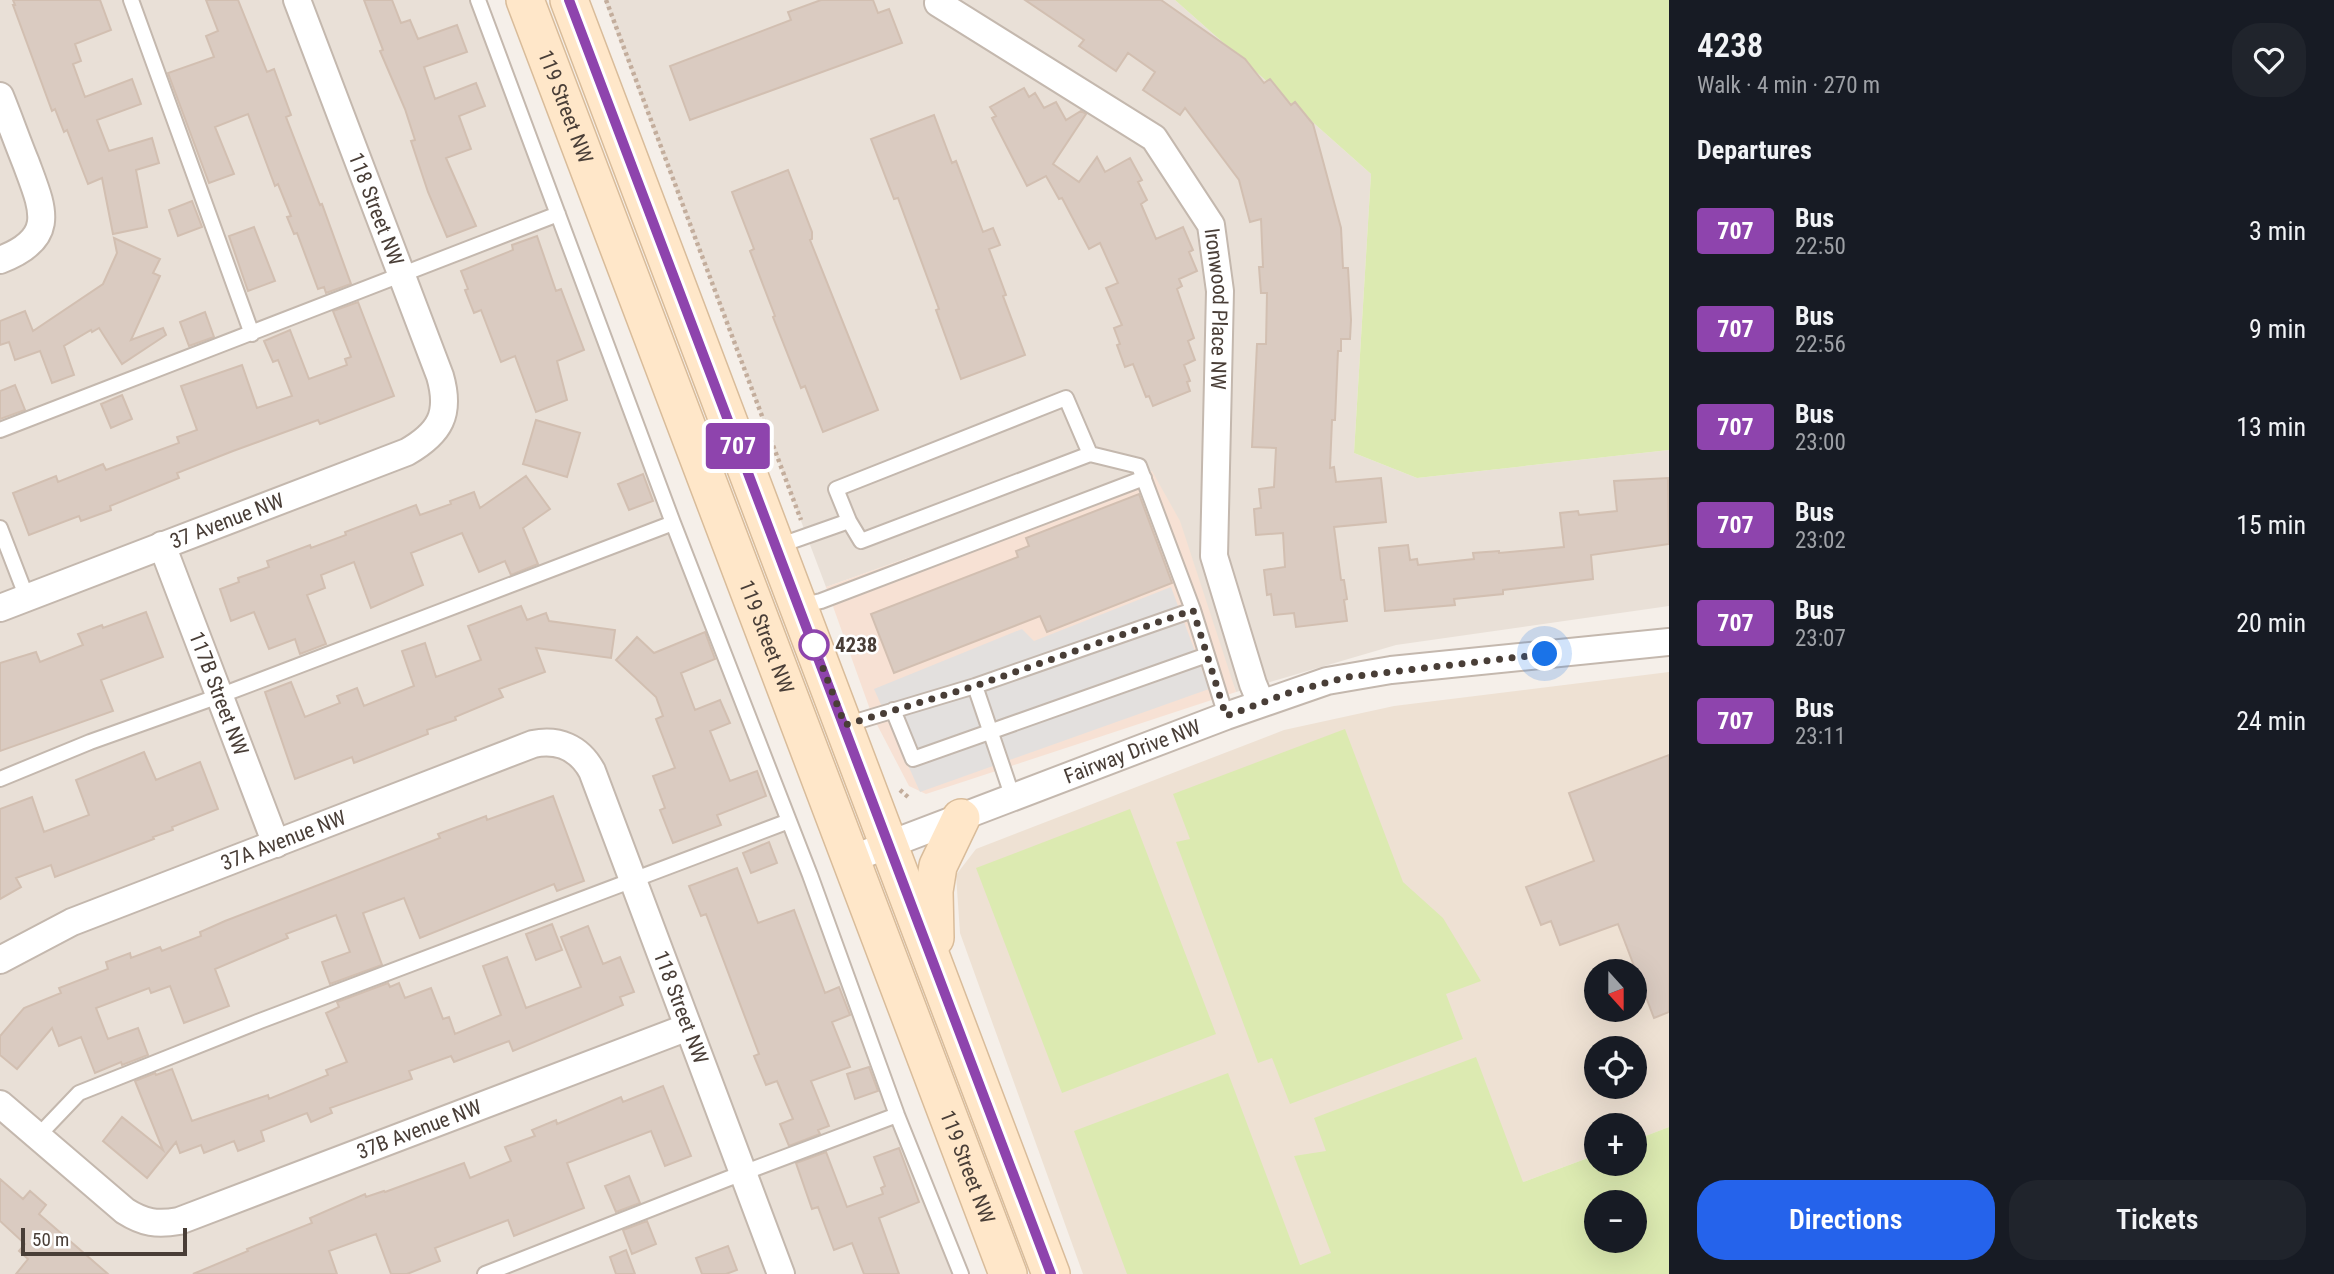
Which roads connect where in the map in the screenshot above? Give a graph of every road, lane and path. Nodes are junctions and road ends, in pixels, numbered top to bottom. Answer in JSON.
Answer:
{"nodes":[{"id":1,"x":131,"y":0,"type":"edge"},
{"id":2,"x":298,"y":0,"type":"edge"},
{"id":3,"x":478,"y":0,"type":"edge"},
{"id":4,"x":525,"y":0,"type":"edge"},
{"id":5,"x":569,"y":0,"type":"edge"},
{"id":6,"x":606,"y":0,"type":"edge"},
{"id":7,"x":938,"y":3,"type":"dead end"},
{"id":8,"x":0,"y":96,"type":"edge"},
{"id":9,"x":558,"y":214,"type":"junction"},
{"id":10,"x":0,"y":260,"type":"edge"},
{"id":11,"x":401,"y":276,"type":"junction"},
{"id":12,"x":252,"y":334,"type":"junction"},
{"id":13,"x":442,"y":419,"type":"joint"},
{"id":14,"x":0,"y":430,"type":"edge"},
{"id":15,"x":1090,"y":454,"type":"junction"},
{"id":16,"x":1144,"y":478,"type":"junction"},
{"id":17,"x":849,"y":521,"type":"junction"},
{"id":18,"x":673,"y":523,"type":"junction"},
{"id":19,"x":0,"y":528,"type":"edge"},
{"id":20,"x":792,"y":541,"type":"junction"},
{"id":21,"x":162,"y":545,"type":"junction"},
{"id":22,"x":27,"y":598,"type":"junction"},
{"id":23,"x":799,"y":606,"type":"junction"},
{"id":24,"x":0,"y":608,"type":"edge"},
{"id":25,"x":1193,"y":610,"type":"junction"},
{"id":26,"x":1669,"y":642,"type":"edge"},
{"id":27,"x":1207,"y":655,"type":"junction"},
{"id":28,"x":975,"y":686,"type":"junction"},
{"id":29,"x":219,"y":696,"type":"junction"},
{"id":30,"x":1261,"y":703,"type":"junction"},
{"id":31,"x":893,"y":710,"type":"junction"},
{"id":32,"x":1226,"y":716,"type":"junction"},
{"id":33,"x":845,"y":725,"type":"junction"},
{"id":34,"x":991,"y":733,"type":"junction"},
{"id":35,"x":571,"y":748,"type":"joint"},
{"id":36,"x":0,"y":779,"type":"edge"},
{"id":37,"x":896,"y":782,"type":"dead end"},
{"id":38,"x":908,"y":797,"type":"dead end"},
{"id":39,"x":1013,"y":798,"type":"junction"},
{"id":40,"x":961,"y":818,"type":"junction"},
{"id":41,"x":789,"y":821,"type":"junction"},
{"id":42,"x":276,"y":844,"type":"junction"},
{"id":43,"x":890,"y":845,"type":"junction"},
{"id":44,"x":851,"y":859,"type":"junction"},
{"id":45,"x":632,"y":880,"type":"junction"},
{"id":46,"x":0,"y":960,"type":"edge"},
{"id":47,"x":935,"y":963,"type":"junction"},
{"id":48,"x":688,"y":1027,"type":"junction"},
{"id":49,"x":0,"y":1104,"type":"edge"},
{"id":50,"x":897,"y":1115,"type":"junction"},
{"id":51,"x":38,"y":1136,"type":"junction"},
{"id":52,"x":743,"y":1174,"type":"junction"},
{"id":53,"x":485,"y":1274,"type":"edge"},
{"id":54,"x":781,"y":1274,"type":"edge"},
{"id":55,"x":961,"y":1274,"type":"edge"},
{"id":56,"x":1008,"y":1274,"type":"edge"},
{"id":57,"x":1052,"y":1274,"type":"edge"}],
"edges":[{"from":1,"to":12,"type":"lane"},
{"from":2,"to":11,"type":"street","name":"118 Street NW"},
{"from":3,"to":9,"type":"lane"},
{"from":4,"to":44,"type":"main road","name":"119 Street NW"},
{"from":5,"to":20,"type":"main road","name":"119 Street NW"},
{"from":6,"to":20,"type":"path"},
{"from":7,"to":30,"type":"street","name":"Ironwood Place NW"},
{"from":8,"to":10,"type":"street"},
{"from":9,"to":11,"type":"lane"},
{"from":9,"to":18,"type":"lane"},
{"from":11,"to":12,"type":"lane"},
{"from":11,"to":13,"type":"street","name":"118 Street NW"},
{"from":12,"to":14,"type":"lane"},
{"from":13,"to":21,"type":"street","name":"37 Avenue NW"},
{"from":15,"to":16,"type":"lane"},
{"from":15,"to":17,"type":"lane"},
{"from":15,"to":17,"type":"lane"},
{"from":16,"to":23,"type":"lane"},
{"from":16,"to":25,"type":"lane"},
{"from":17,"to":20,"type":"lane"},
{"from":18,"to":29,"type":"lane"},
{"from":18,"to":41,"type":"lane"},
{"from":19,"to":22,"type":"lane"},
{"from":20,"to":23,"type":"main road","name":"119 Street NW"},
{"from":21,"to":22,"type":"street","name":"37 Avenue NW"},
{"from":21,"to":29,"type":"street","name":"117B Street NW"},
{"from":22,"to":24,"type":"street","name":"37 Avenue NW"},
{"from":23,"to":33,"type":"main road","name":"119 Street NW"},
{"from":25,"to":27,"type":"lane"},
{"from":25,"to":28,"type":"lane"},
{"from":26,"to":30,"type":"street","name":"Fairway Drive NW"},
{"from":27,"to":32,"type":"lane"},
{"from":27,"to":34,"type":"lane"},
{"from":28,"to":31,"type":"lane"},
{"from":28,"to":34,"type":"lane"},
{"from":29,"to":36,"type":"lane"},
{"from":29,"to":42,"type":"street","name":"117B Street NW"},
{"from":30,"to":32,"type":"street","name":"Fairway Drive NW"},
{"from":31,"to":33,"type":"lane"},
{"from":31,"to":34,"type":"lane"},
{"from":32,"to":39,"type":"street","name":"Fairway Drive NW"},
{"from":33,"to":43,"type":"main road","name":"119 Street NW"},
{"from":34,"to":39,"type":"lane"},
{"from":35,"to":42,"type":"street","name":"37A Avenue NW"},
{"from":35,"to":45,"type":"street","name":"118 Street NW"},
{"from":37,"to":38,"type":"path"},
{"from":39,"to":40,"type":"street","name":"Fairway Drive NW"},
{"from":40,"to":43,"type":"street","name":"Fairway Drive NW"},
{"from":40,"to":47,"type":"main road"},
{"from":41,"to":45,"type":"lane"},
{"from":41,"to":50,"type":"lane"},
{"from":42,"to":46,"type":"street","name":"37A Avenue NW"},
{"from":43,"to":44,"type":"street","name":"Fairway Drive NW"},
{"from":43,"to":47,"type":"main road","name":"119 Street NW"},
{"from":44,"to":56,"type":"main road","name":"119 Street NW"},
{"from":45,"to":48,"type":"street","name":"118 Street NW"},
{"from":45,"to":51,"type":"lane"},
{"from":47,"to":57,"type":"main road","name":"119 Street NW"},
{"from":48,"to":51,"type":"street","name":"37B Avenue NW"},
{"from":48,"to":52,"type":"street","name":"118 Street NW"},
{"from":49,"to":51,"type":"street"},
{"from":50,"to":52,"type":"lane"},
{"from":50,"to":55,"type":"lane"},
{"from":52,"to":53,"type":"lane"},
{"from":52,"to":54,"type":"street","name":"118 Street NW"}]}
